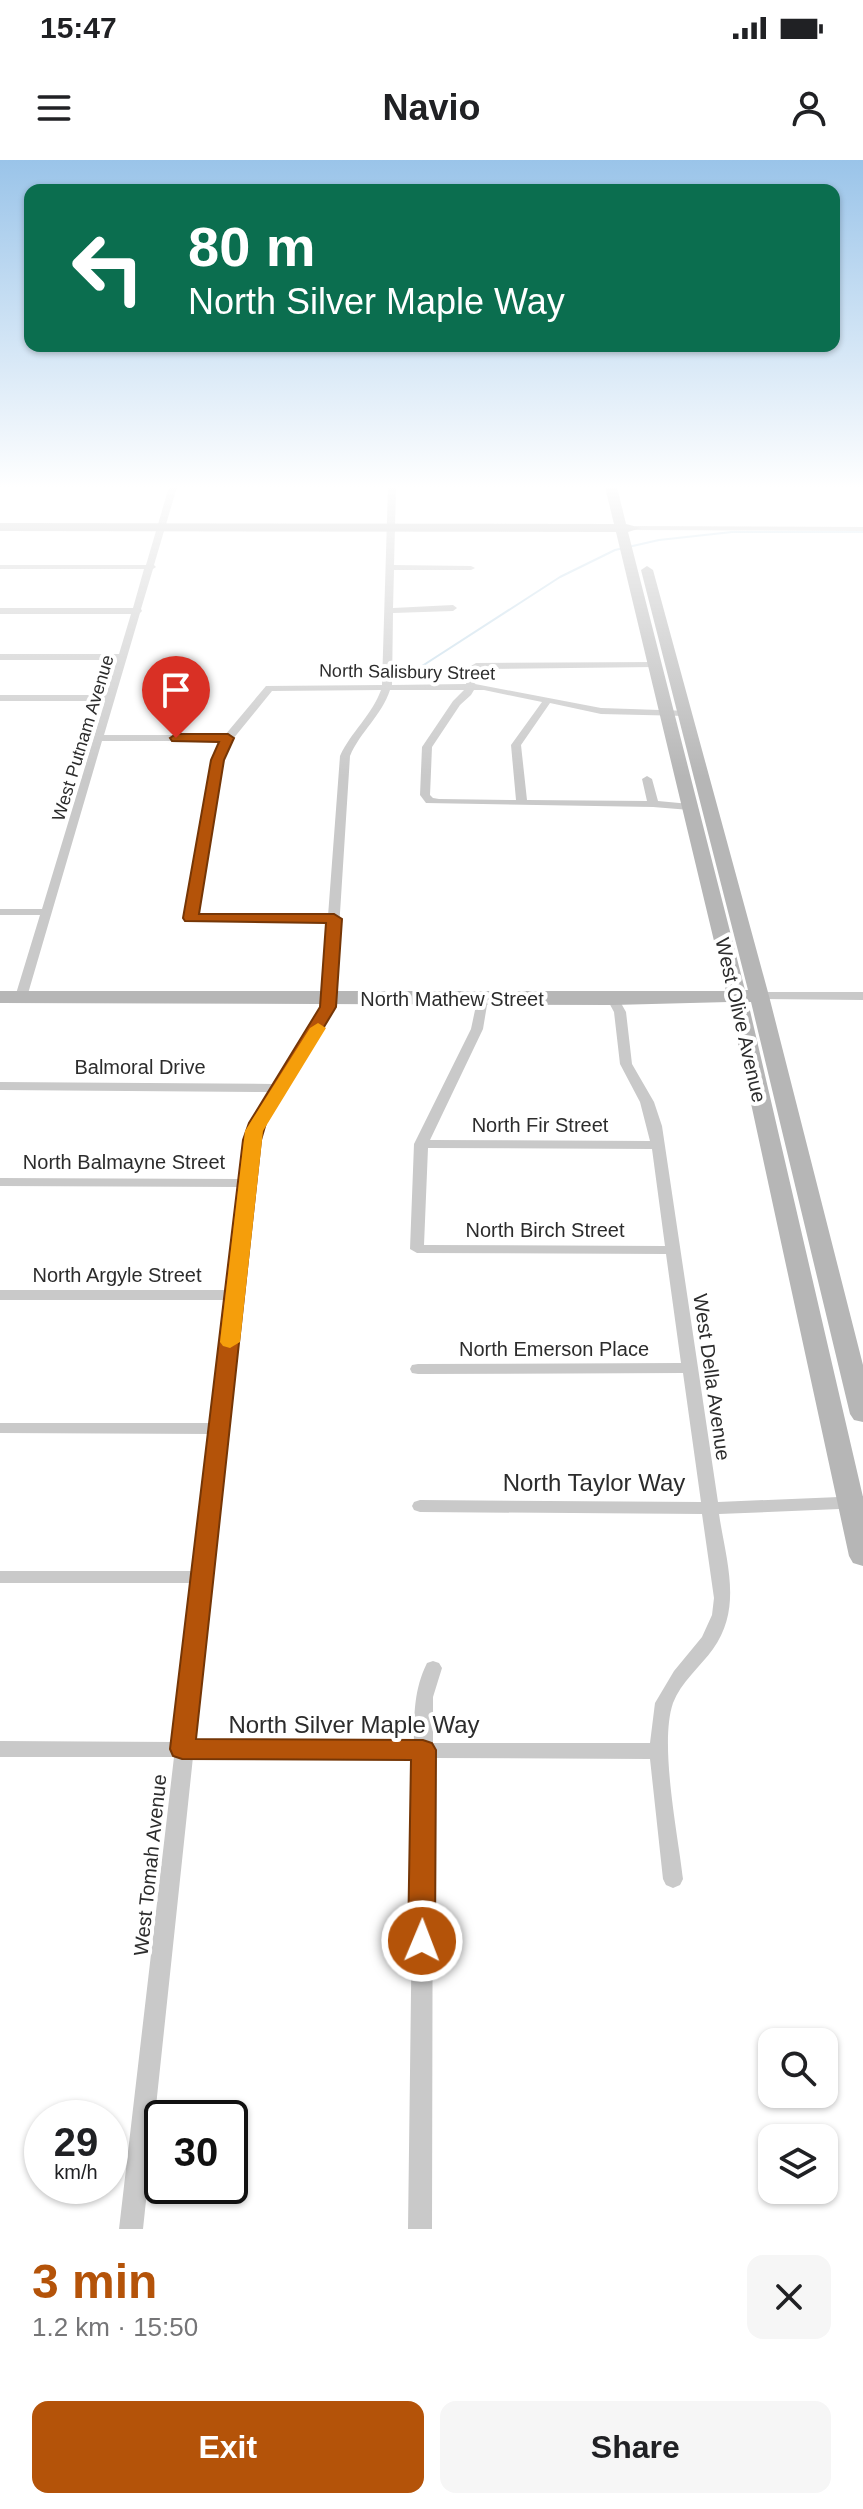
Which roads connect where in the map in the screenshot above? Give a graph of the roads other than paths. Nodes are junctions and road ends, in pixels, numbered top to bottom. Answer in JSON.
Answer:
{"nodes":[{"id":1,"x":147,"y":584,"type":"edge"},
{"id":2,"x":390,"y":584,"type":"edge"},
{"id":3,"x":640,"y":584,"type":"edge"},
{"id":4,"x":643,"y":584,"type":"edge"},
{"id":5,"x":453,"y":608,"type":"dead end"},
{"id":6,"x":0,"y":611,"type":"edge"},
{"id":7,"x":138,"y":611,"type":"junction"},
{"id":8,"x":389,"y":611,"type":"junction"},
{"id":9,"x":0,"y":657,"type":"edge"},
{"id":10,"x":124,"y":657,"type":"junction"},
{"id":11,"x":655,"y":664,"type":"junction"},
{"id":12,"x":387,"y":686,"type":"junction"},
{"id":13,"x":471,"y":686,"type":"junction"},
{"id":14,"x":0,"y":698,"type":"edge"},
{"id":15,"x":111,"y":698,"type":"junction"},
{"id":16,"x":548,"y":700,"type":"junction"},
{"id":17,"x":676,"y":713,"type":"junction"},
{"id":18,"x":99,"y":738,"type":"junction"},
{"id":19,"x":228,"y":738,"type":"junction"},
{"id":20,"x":647,"y":779,"type":"dead end"},
{"id":21,"x":522,"y":803,"type":"junction"},
{"id":22,"x":653,"y":804,"type":"junction"},
{"id":23,"x":690,"y":807,"type":"junction"},
{"id":24,"x":0,"y":912,"type":"edge"},
{"id":25,"x":46,"y":912,"type":"junction"},
{"id":26,"x":334,"y":919,"type":"junction"},
{"id":27,"x":759,"y":996,"type":"junction"},
{"id":28,"x":863,"y":996,"type":"edge"},
{"id":29,"x":0,"y":997,"type":"edge"},
{"id":30,"x":21,"y":997,"type":"junction"},
{"id":31,"x":737,"y":997,"type":"junction"},
{"id":32,"x":329,"y":998,"type":"junction"},
{"id":33,"x":482,"y":999,"type":"junction"},
{"id":34,"x":613,"y":999,"type":"junction"},
{"id":35,"x":0,"y":1086,"type":"edge"},
{"id":36,"x":279,"y":1088,"type":"junction"},
{"id":37,"x":421,"y":1144,"type":"junction"},
{"id":38,"x":658,"y":1145,"type":"junction"},
{"id":39,"x":0,"y":1182,"type":"edge"},
{"id":40,"x":247,"y":1183,"type":"junction"},
{"id":41,"x":673,"y":1250,"type":"junction"},
{"id":42,"x":0,"y":1295,"type":"edge"},
{"id":43,"x":235,"y":1295,"type":"junction"},
{"id":44,"x":690,"y":1368,"type":"junction"},
{"id":45,"x":418,"y":1369,"type":"dead end"},
{"id":46,"x":863,"y":1414,"type":"edge"},
{"id":47,"x":0,"y":1428,"type":"edge"},
{"id":48,"x":220,"y":1429,"type":"junction"},
{"id":49,"x":857,"y":1502,"type":"edge"},
{"id":50,"x":420,"y":1506,"type":"dead end"},
{"id":51,"x":710,"y":1507,"type":"junction"},
{"id":52,"x":863,"y":1556,"type":"edge"},
{"id":53,"x":0,"y":1577,"type":"edge"},
{"id":54,"x":202,"y":1577,"type":"junction"},
{"id":55,"x":433,"y":1668,"type":"dead end"},
{"id":56,"x":0,"y":1749,"type":"edge"},
{"id":57,"x":182,"y":1749,"type":"junction"},
{"id":58,"x":423,"y":1750,"type":"junction"},
{"id":59,"x":660,"y":1751,"type":"junction"},
{"id":60,"x":673,"y":1879,"type":"dead end"},
{"id":61,"x":131,"y":2229,"type":"edge"},
{"id":62,"x":420,"y":2229,"type":"edge"}],
"edges":[{"from":1,"to":7,"type":"street","name":"West Putnam Avenue"},
{"from":2,"to":8,"type":"street","name":"West Tomah Avenue"},
{"from":3,"to":11,"type":"main road","name":"West Olive Avenue"},
{"from":4,"to":17,"type":"main road","name":"West Olive Avenue"},
{"from":5,"to":8,"type":"street"},
{"from":6,"to":7,"type":"street"},
{"from":7,"to":10,"type":"street","name":"West Putnam Avenue"},
{"from":8,"to":12,"type":"street","name":"West Tomah Avenue"},
{"from":9,"to":10,"type":"street"},
{"from":10,"to":15,"type":"street","name":"West Putnam Avenue"},
{"from":11,"to":13,"type":"street"},
{"from":11,"to":17,"type":"main road","name":"West Olive Avenue"},
{"from":12,"to":13,"type":"street","name":"North Salisbury Street"},
{"from":12,"to":19,"type":"street","name":"North Salisbury Street"},
{"from":12,"to":26,"type":"street","name":"West Tomah Avenue"},
{"from":13,"to":16,"type":"street","name":"North Salisbury Street"},
{"from":13,"to":21,"type":"street"},
{"from":14,"to":15,"type":"street"},
{"from":15,"to":18,"type":"street","name":"West Putnam Avenue"},
{"from":16,"to":17,"type":"street","name":"North Salisbury Street"},
{"from":16,"to":21,"type":"street"},
{"from":17,"to":23,"type":"main road","name":"West Olive Avenue"},
{"from":17,"to":27,"type":"main road","name":"West Olive Avenue"},
{"from":18,"to":19,"type":"street"},
{"from":18,"to":25,"type":"street","name":"West Putnam Avenue"},
{"from":19,"to":26,"type":"street"},
{"from":20,"to":22,"type":"street"},
{"from":21,"to":22,"type":"street"},
{"from":22,"to":23,"type":"street"},
{"from":23,"to":31,"type":"main road","name":"West Olive Avenue"},
{"from":24,"to":25,"type":"street"},
{"from":25,"to":30,"type":"street","name":"West Putnam Avenue"},
{"from":26,"to":32,"type":"street","name":"West Tomah Avenue"},
{"from":27,"to":28,"type":"street"},
{"from":27,"to":31,"type":"main road","name":"North Mathew Street"},
{"from":27,"to":46,"type":"main road","name":"West Olive Avenue"},
{"from":29,"to":30,"type":"main road","name":"North Mathew Street"},
{"from":30,"to":32,"type":"main road","name":"North Mathew Street"},
{"from":31,"to":34,"type":"main road","name":"North Mathew Street"},
{"from":31,"to":49,"type":"main road","name":"West Olive Avenue"},
{"from":32,"to":33,"type":"main road","name":"North Mathew Street"},
{"from":32,"to":36,"type":"street","name":"West Tomah Avenue"},
{"from":33,"to":34,"type":"main road","name":"North Mathew Street"},
{"from":33,"to":37,"type":"street"},
{"from":34,"to":38,"type":"street","name":"West Della Avenue"},
{"from":35,"to":36,"type":"street","name":"Balmoral Drive"},
{"from":36,"to":40,"type":"street","name":"West Tomah Avenue"},
{"from":37,"to":38,"type":"street","name":"North Fir Street"},
{"from":37,"to":41,"type":"street","name":"North Birch Street"},
{"from":38,"to":41,"type":"street","name":"West Della Avenue"},
{"from":39,"to":40,"type":"street","name":"North Balmayne Street"},
{"from":40,"to":43,"type":"street","name":"West Tomah Avenue"},
{"from":41,"to":44,"type":"street","name":"West Della Avenue"},
{"from":42,"to":43,"type":"street","name":"North Argyle Street"},
{"from":43,"to":48,"type":"street","name":"West Tomah Avenue"},
{"from":44,"to":45,"type":"street","name":"North Emerson Place"},
{"from":44,"to":51,"type":"street","name":"West Della Avenue"},
{"from":47,"to":48,"type":"street"},
{"from":48,"to":54,"type":"street","name":"West Tomah Avenue"},
{"from":49,"to":51,"type":"street","name":"North Taylor Way"},
{"from":49,"to":52,"type":"main road","name":"West Olive Avenue"},
{"from":50,"to":51,"type":"street","name":"North Taylor Way"},
{"from":51,"to":59,"type":"street","name":"West Della Avenue"},
{"from":53,"to":54,"type":"street"},
{"from":54,"to":57,"type":"street","name":"West Tomah Avenue"},
{"from":55,"to":58,"type":"street"},
{"from":56,"to":57,"type":"street","name":"North Silver Maple Way"},
{"from":57,"to":58,"type":"street","name":"North Silver Maple Way"},
{"from":57,"to":61,"type":"street","name":"West Tomah Avenue"},
{"from":58,"to":59,"type":"street","name":"North Silver Maple Way"},
{"from":58,"to":62,"type":"street"},
{"from":59,"to":60,"type":"street","name":"West Della Avenue"}]}
